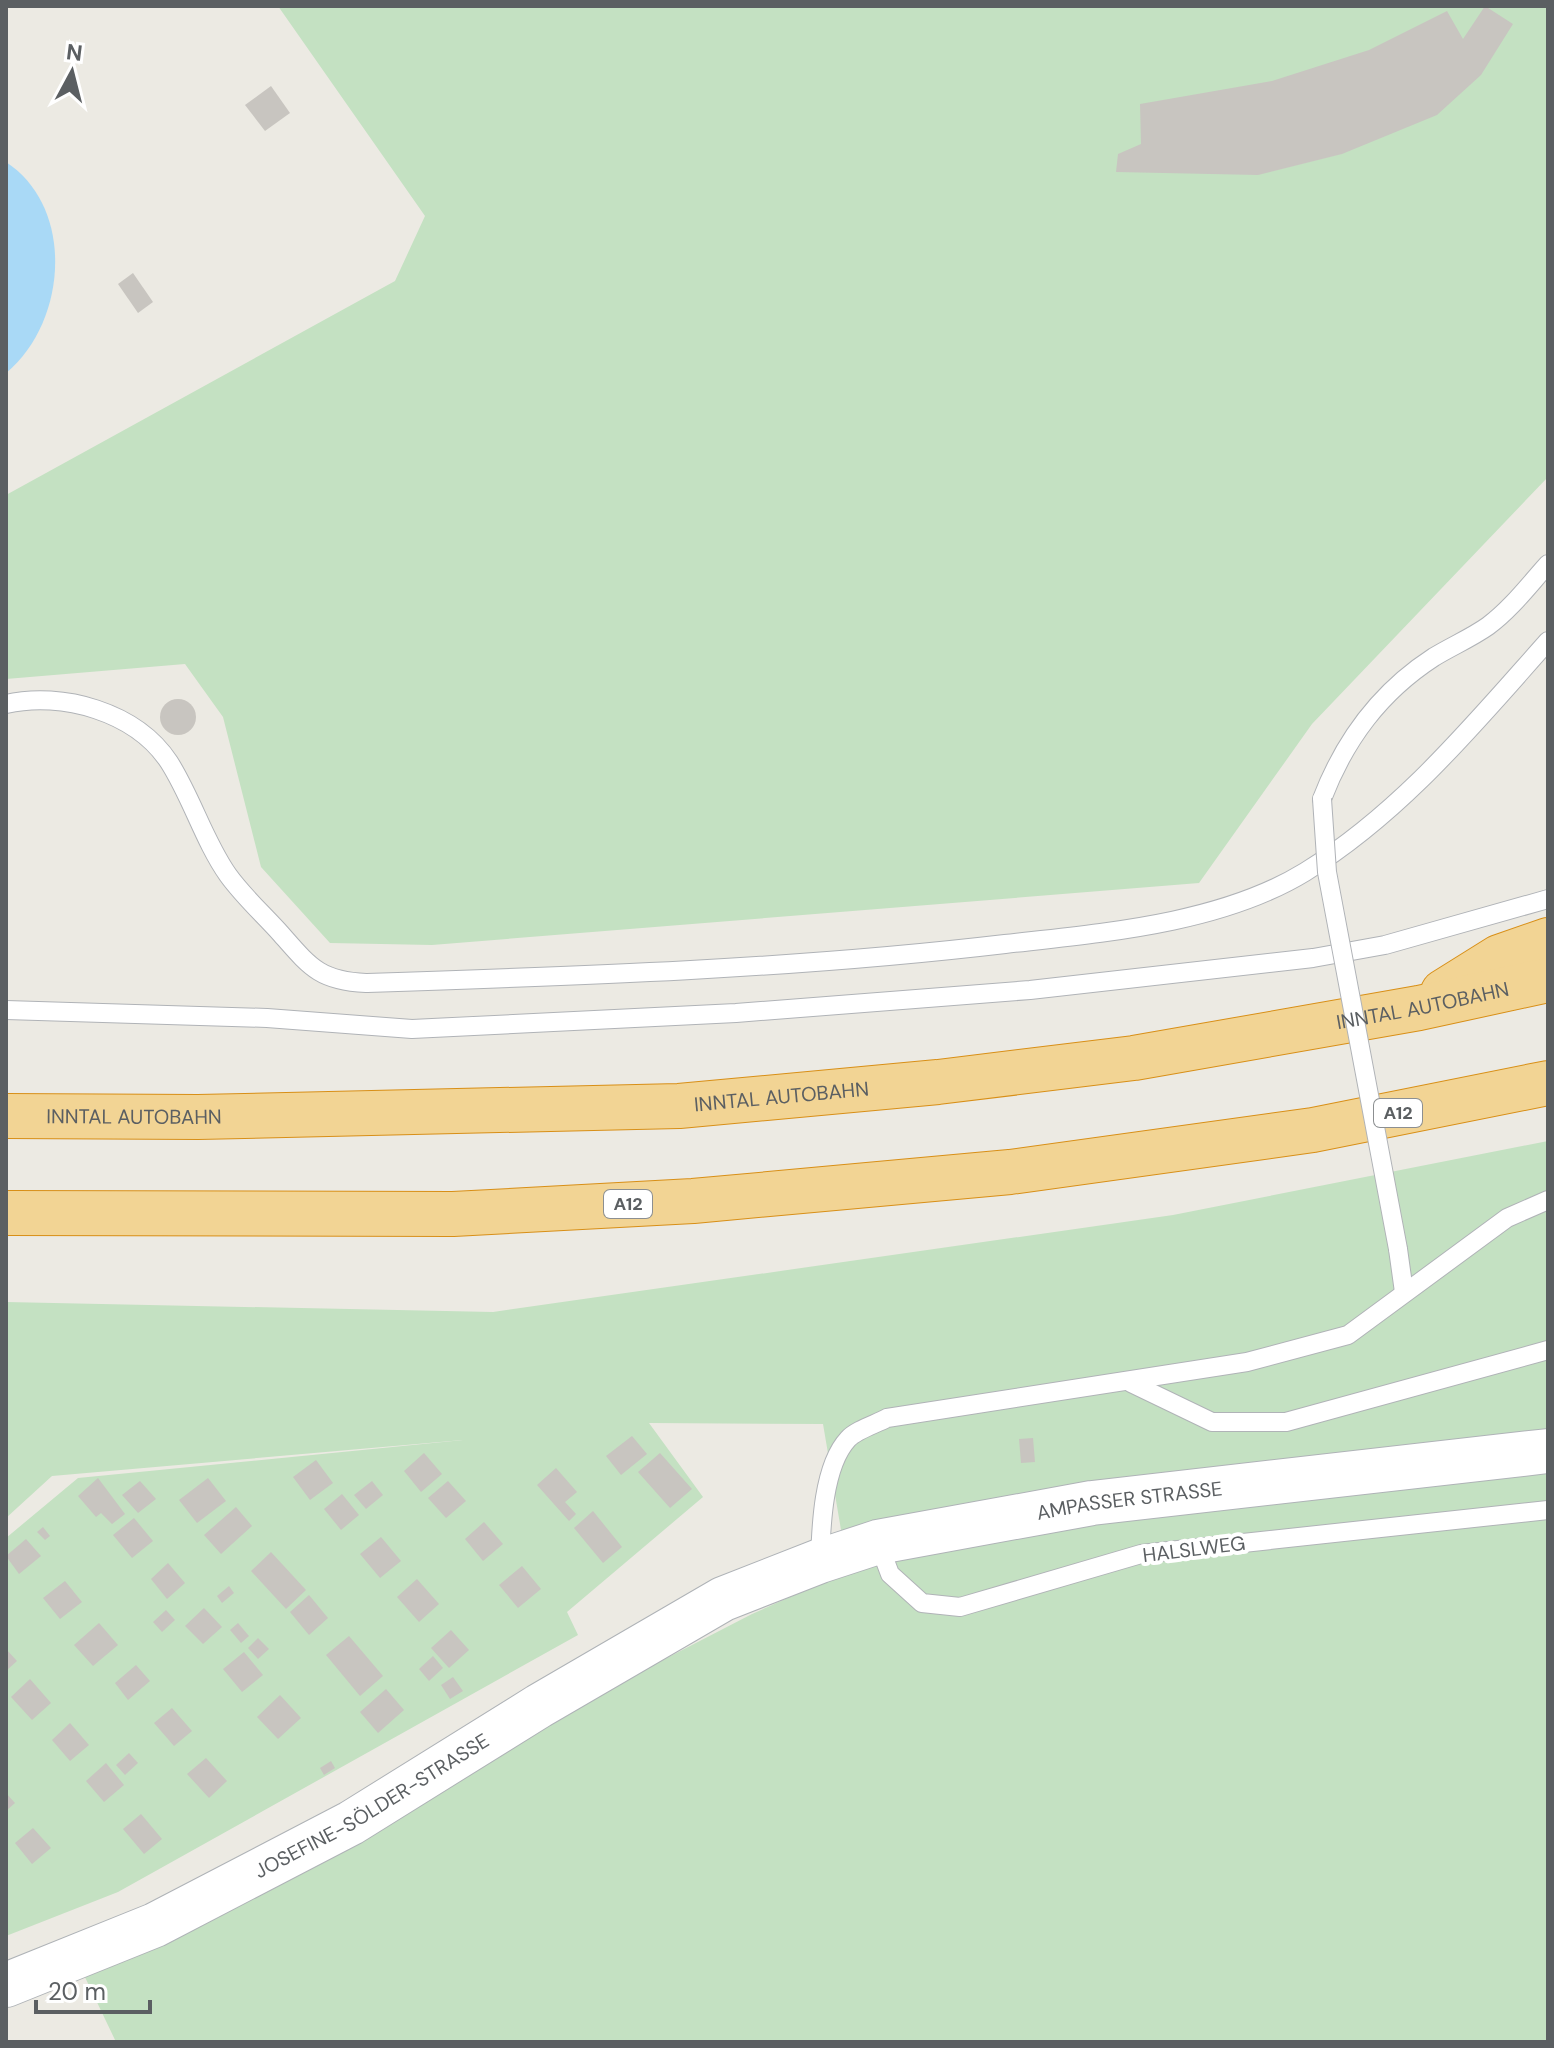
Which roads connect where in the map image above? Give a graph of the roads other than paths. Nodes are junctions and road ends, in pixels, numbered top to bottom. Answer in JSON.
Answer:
{"nodes":[{"id":1,"x":1548,"y":564,"type":"edge"},
{"id":2,"x":1548,"y":641,"type":"edge"},
{"id":3,"x":6,"y":704,"type":"edge"},
{"id":4,"x":1548,"y":899,"type":"edge"},
{"id":5,"x":1548,"y":940,"type":"edge"},
{"id":6,"x":1548,"y":980,"type":"edge"},
{"id":7,"x":1419,"y":1008,"type":"junction"},
{"id":8,"x":6,"y":1010,"type":"edge"},
{"id":9,"x":1548,"y":1083,"type":"edge"},
{"id":10,"x":6,"y":1116,"type":"edge"},
{"id":11,"x":1548,"y":1200,"type":"edge"},
{"id":12,"x":6,"y":1213,"type":"edge"},
{"id":13,"x":1404,"y":1292,"type":"junction"},
{"id":14,"x":1548,"y":1350,"type":"edge"},
{"id":15,"x":1131,"y":1383,"type":"junction"},
{"id":16,"x":1548,"y":1451,"type":"edge"},
{"id":17,"x":1548,"y":1510,"type":"edge"},
{"id":18,"x":878,"y":1542,"type":"junction"},
{"id":19,"x":820,"y":1561,"type":"junction"},
{"id":20,"x":723,"y":1599,"type":"joint"},
{"id":21,"x":6,"y":1985,"type":"edge"}],
"edges":[{"from":1,"to":13,"type":"lane","bridge":true},
{"from":2,"to":3,"type":"lane"},
{"from":4,"to":8,"type":"lane"},
{"from":5,"to":7,"type":"highway"},
{"from":6,"to":7,"type":"highway","name":"INNTAL AUTOBAHN"},
{"from":7,"to":10,"type":"highway","name":"INNTAL AUTOBAHN"},
{"from":9,"to":12,"type":"highway","number":"A12"},
{"from":11,"to":13,"type":"lane"},
{"from":13,"to":15,"type":"lane"},
{"from":14,"to":15,"type":"lane"},
{"from":15,"to":19,"type":"lane"},
{"from":16,"to":18,"type":"main road","name":"AMPASSER STRASSE"},
{"from":17,"to":18,"type":"lane","name":"HALSLWEG"},
{"from":18,"to":19,"type":"main road","name":"AMPASSER STRASSE"},
{"from":19,"to":20,"type":"main road","name":"AMPASSER STRASSE"},
{"from":20,"to":21,"type":"main road","name":"JOSEFINE-SÖLDER-STRASSE"}]}
